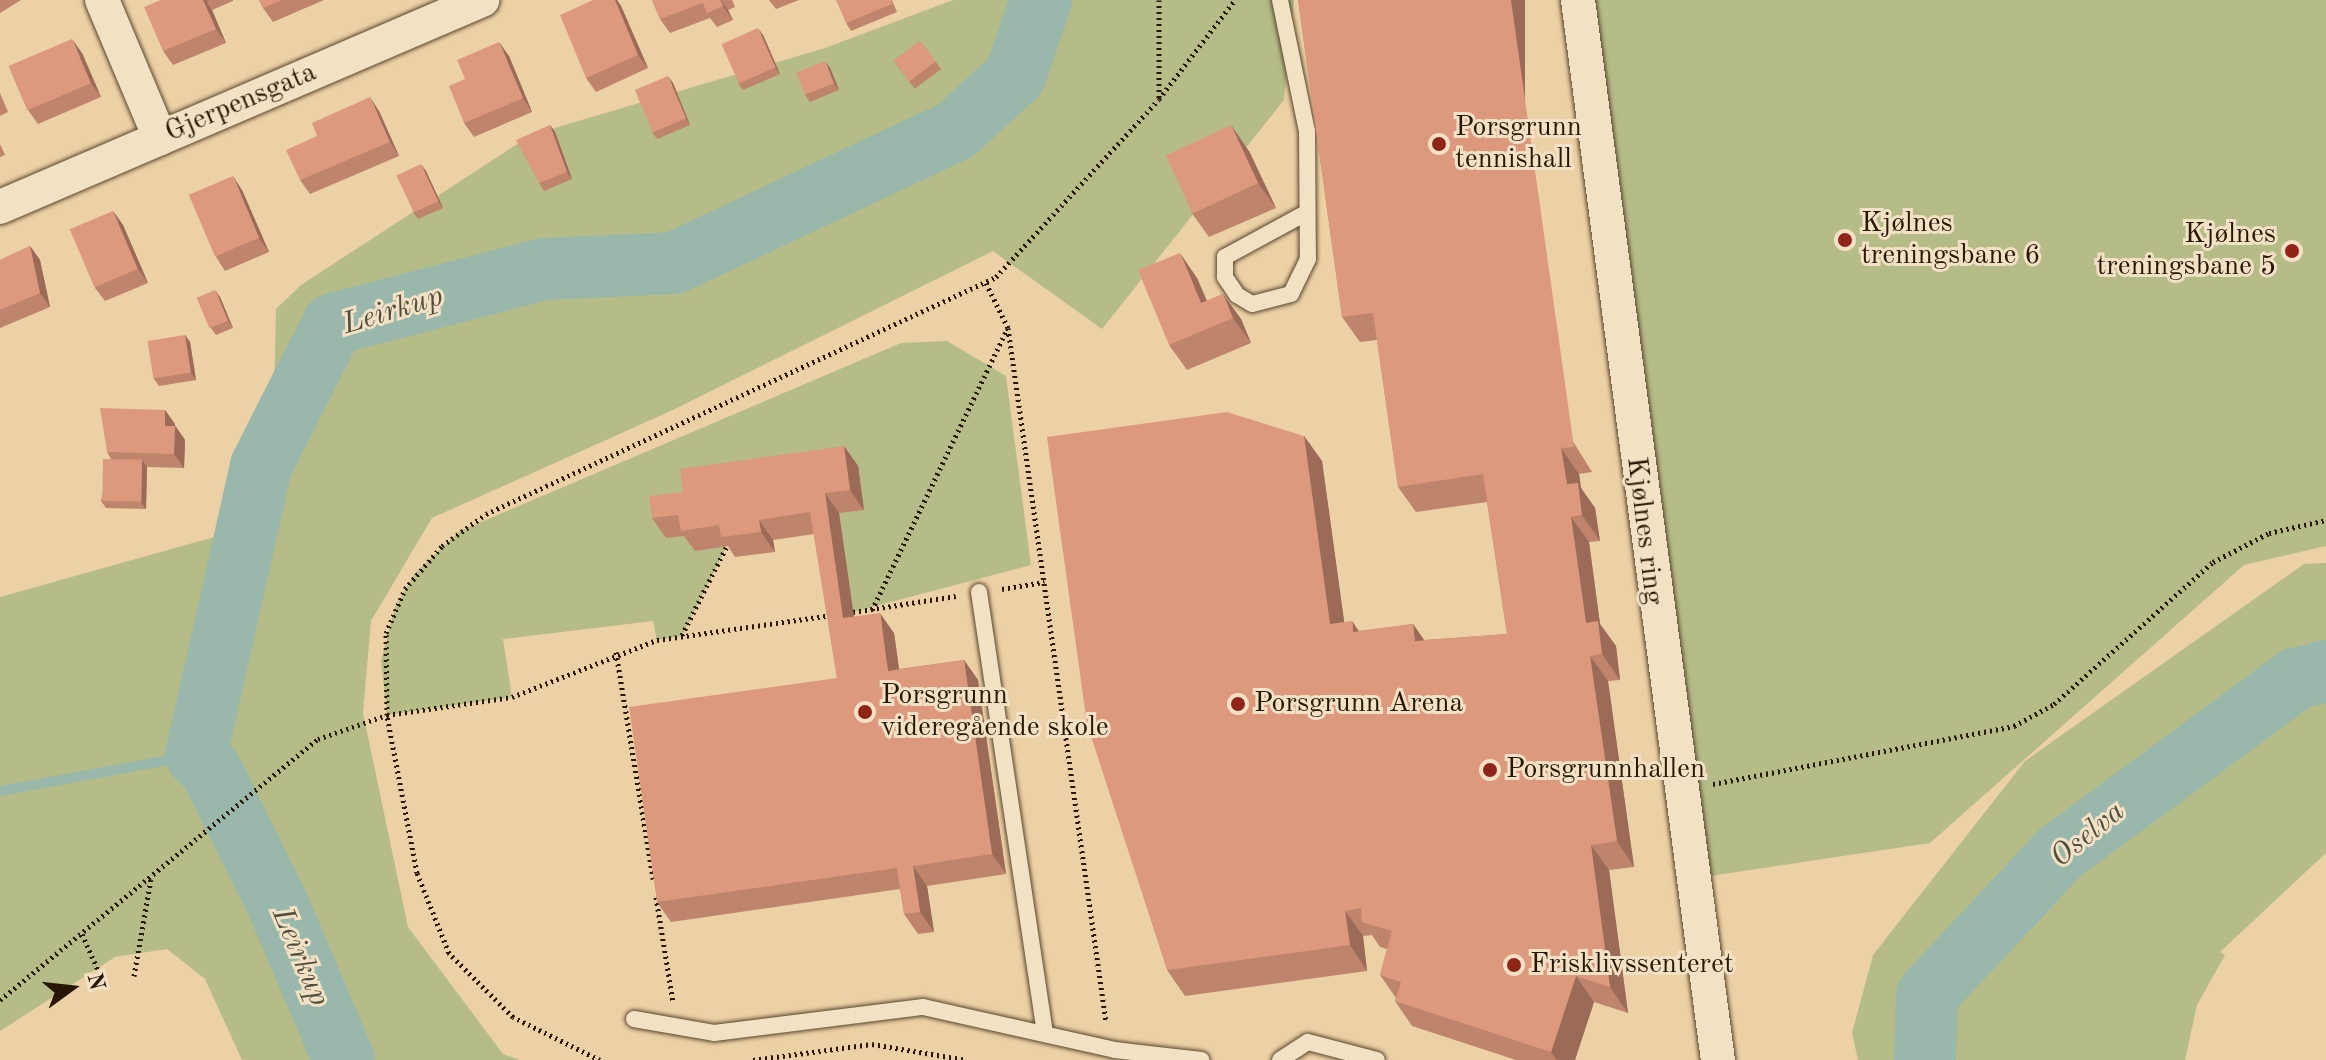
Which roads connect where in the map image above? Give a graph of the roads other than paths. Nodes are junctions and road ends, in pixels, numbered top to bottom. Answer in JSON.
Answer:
{"nodes":[{"id":1,"x":102,"y":0,"type":"edge"},
{"id":2,"x":482,"y":0,"type":"edge"},
{"id":3,"x":1280,"y":0,"type":"edge"},
{"id":4,"x":1578,"y":0,"type":"edge"},
{"id":5,"x":160,"y":138,"type":"junction"},
{"id":6,"x":0,"y":207,"type":"edge"},
{"id":7,"x":1304,"y":214,"type":"junction"},
{"id":8,"x":979,"y":592,"type":"road end"},
{"id":9,"x":634,"y":1019,"type":"dead end"},
{"id":10,"x":1044,"y":1029,"type":"junction"},
{"id":11,"x":1201,"y":1060,"type":"edge"},
{"id":12,"x":1280,"y":1060,"type":"edge"},
{"id":13,"x":1377,"y":1060,"type":"edge"},
{"id":14,"x":1718,"y":1060,"type":"edge"}],
"edges":[{"from":1,"to":5,"type":"street"},
{"from":2,"to":5,"type":"street","name":"Gjerpensgata"},
{"from":3,"to":7,"type":"lane"},
{"from":4,"to":14,"type":"street","name":"Kjølnes ring"},
{"from":5,"to":6,"type":"street","name":"Gjerpensgata"},
{"from":7,"to":7,"type":"lane"},
{"from":8,"to":10,"type":"lane"},
{"from":9,"to":10,"type":"lane"},
{"from":10,"to":11,"type":"lane"},
{"from":12,"to":13,"type":"lane"}]}
